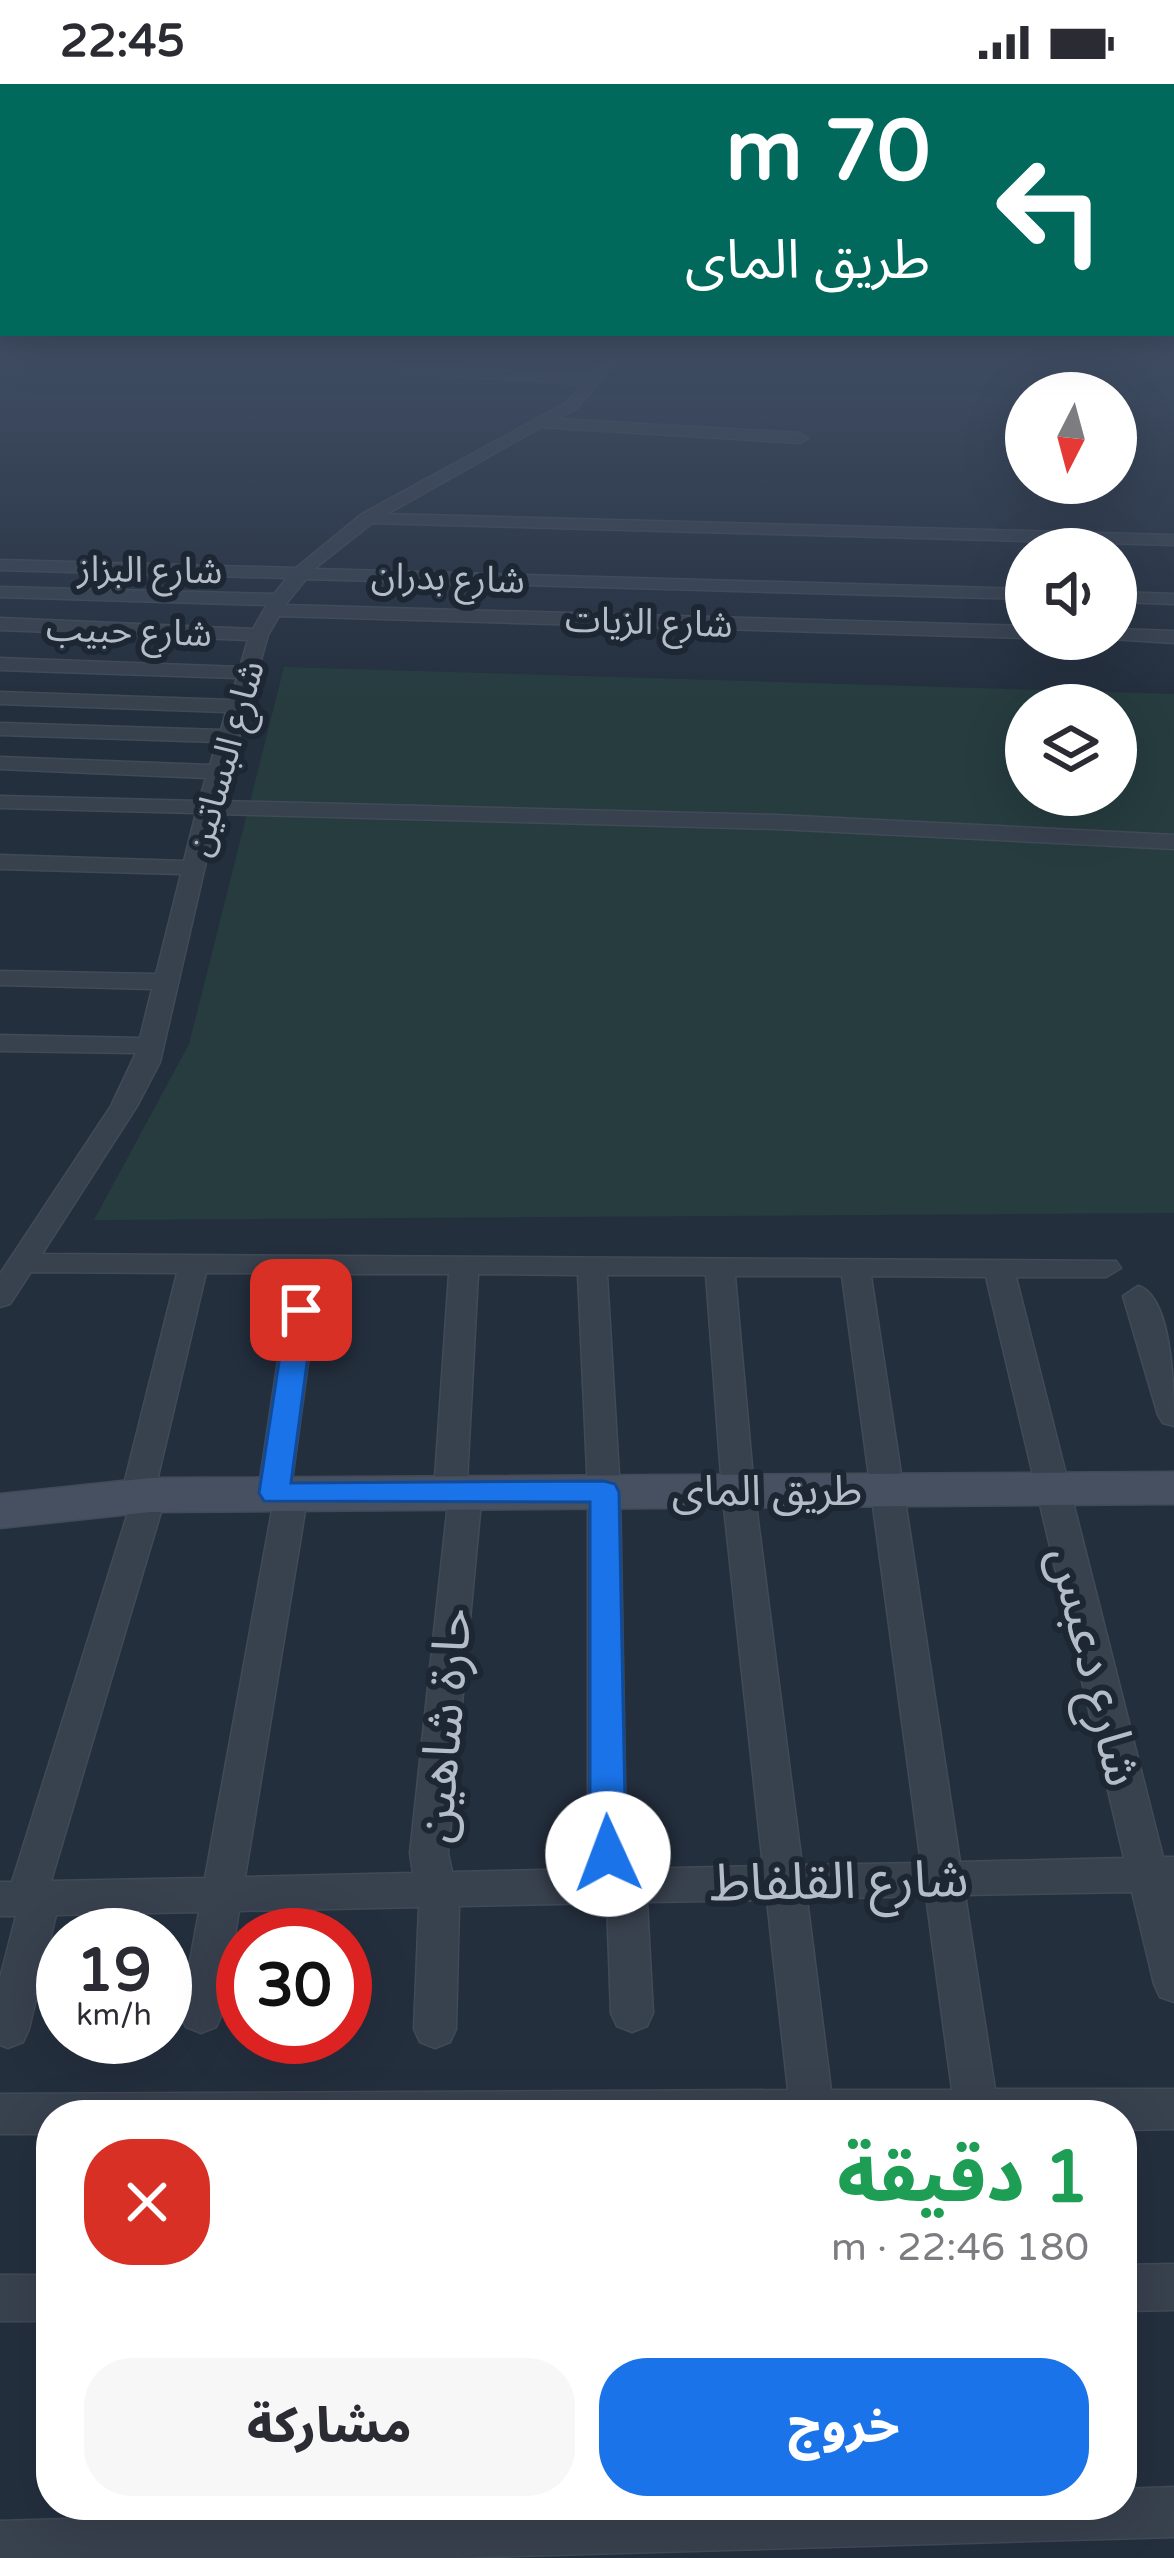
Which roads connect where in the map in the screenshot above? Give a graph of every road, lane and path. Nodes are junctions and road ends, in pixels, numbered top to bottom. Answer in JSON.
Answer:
{"nodes":[{"id":1,"x":450,"y":469,"type":"edge"},
{"id":2,"x":368,"y":518,"type":"junction"},
{"id":3,"x":1174,"y":540,"type":"edge"},
{"id":4,"x":0,"y":565,"type":"edge"},
{"id":5,"x":301,"y":572,"type":"junction"},
{"id":6,"x":0,"y":592,"type":"edge"},
{"id":7,"x":1005,"y":593,"type":"edge"},
{"id":8,"x":1137,"y":598,"type":"edge"},
{"id":9,"x":1174,"y":599,"type":"edge"},
{"id":10,"x":276,"y":605,"type":"junction"},
{"id":11,"x":0,"y":624,"type":"edge"},
{"id":12,"x":1005,"y":631,"type":"edge"},
{"id":13,"x":259,"y":635,"type":"junction"},
{"id":14,"x":1137,"y":636,"type":"edge"},
{"id":15,"x":1174,"y":637,"type":"edge"},
{"id":16,"x":0,"y":664,"type":"edge"},
{"id":17,"x":248,"y":673,"type":"junction"},
{"id":18,"x":0,"y":698,"type":"edge"},
{"id":19,"x":239,"y":706,"type":"junction"},
{"id":20,"x":0,"y":729,"type":"edge"},
{"id":21,"x":231,"y":736,"type":"junction"},
{"id":22,"x":0,"y":763,"type":"edge"},
{"id":23,"x":219,"y":772,"type":"junction"},
{"id":24,"x":0,"y":802,"type":"edge"},
{"id":25,"x":208,"y":808,"type":"junction"},
{"id":26,"x":1174,"y":842,"type":"edge"},
{"id":27,"x":0,"y":862,"type":"edge"},
{"id":28,"x":193,"y":868,"type":"junction"},
{"id":29,"x":0,"y":978,"type":"edge"},
{"id":30,"x":169,"y":982,"type":"junction"},
{"id":31,"x":0,"y":1043,"type":"edge"},
{"id":32,"x":152,"y":1046,"type":"junction"},
{"id":33,"x":21,"y":1263,"type":"junction"},
{"id":34,"x":194,"y":1264,"type":"junction"},
{"id":35,"x":308,"y":1264,"type":"junction"},
{"id":36,"x":464,"y":1265,"type":"junction"},
{"id":37,"x":592,"y":1265,"type":"junction"},
{"id":38,"x":721,"y":1266,"type":"junction"},
{"id":39,"x":856,"y":1267,"type":"junction"},
{"id":40,"x":999,"y":1268,"type":"junction"},
{"id":41,"x":1106,"y":1268,"type":"dead end"},
{"id":42,"x":1,"y":1295,"type":"edge"},
{"id":43,"x":1138,"y":1296,"type":"dead end"},
{"id":44,"x":1174,"y":1414,"type":"edge"},
{"id":45,"x":1053,"y":1488,"type":"junction"},
{"id":46,"x":1174,"y":1488,"type":"edge"},
{"id":47,"x":738,"y":1490,"type":"junction"},
{"id":48,"x":888,"y":1490,"type":"junction"},
{"id":49,"x":458,"y":1492,"type":"junction"},
{"id":50,"x":604,"y":1492,"type":"junction"},
{"id":51,"x":283,"y":1493,"type":"junction"},
{"id":52,"x":144,"y":1496,"type":"junction"},
{"id":53,"x":0,"y":1511,"type":"edge"},
{"id":54,"x":1161,"y":1874,"type":"edge"},
{"id":55,"x":784,"y":1879,"type":"junction"},
{"id":56,"x":941,"y":1879,"type":"junction"},
{"id":57,"x":621,"y":1885,"type":"junction"},
{"id":58,"x":435,"y":1888,"type":"junction"},
{"id":59,"x":222,"y":1894,"type":"junction"},
{"id":60,"x":22,"y":1899,"type":"edge"},
{"id":61,"x":1174,"y":1984,"type":"edge"},
{"id":62,"x":632,"y":2012,"type":"dead end"},
{"id":63,"x":201,"y":2014,"type":"dead end"},
{"id":64,"x":8,"y":2029,"type":"dead end"},
{"id":65,"x":435,"y":2030,"type":"dead end"},
{"id":66,"x":811,"y":2100,"type":"edge"},
{"id":67,"x":975,"y":2100,"type":"edge"},
{"id":68,"x":1137,"y":2109,"type":"edge"},
{"id":69,"x":1174,"y":2109,"type":"edge"},
{"id":70,"x":0,"y":2114,"type":"edge"},
{"id":71,"x":36,"y":2114,"type":"edge"},
{"id":72,"x":1174,"y":2287,"type":"edge"},
{"id":73,"x":1137,"y":2288,"type":"edge"},
{"id":74,"x":0,"y":2298,"type":"edge"},
{"id":75,"x":36,"y":2298,"type":"edge"},
{"id":76,"x":1174,"y":2512,"type":"edge"},
{"id":77,"x":1137,"y":2513,"type":"edge"},
{"id":78,"x":898,"y":2520,"type":"edge"},
{"id":79,"x":0,"y":2546,"type":"edge"}],
"edges":[{"from":1,"to":2,"type":"street","name":"شارع البساتين"},
{"from":2,"to":3,"type":"street"},
{"from":2,"to":5,"type":"street","name":"شارع البساتين"},
{"from":4,"to":5,"type":"street","name":"شارع البزاز"},
{"from":5,"to":7,"type":"street","name":"شارع بدران"},
{"from":5,"to":10,"type":"street","name":"شارع البساتين"},
{"from":6,"to":10,"type":"street","name":"شارع الزيات"},
{"from":8,"to":9,"type":"street"},
{"from":10,"to":12,"type":"street","name":"شارع الزيات"},
{"from":10,"to":13,"type":"street","name":"شارع البساتين"},
{"from":11,"to":13,"type":"street","name":"شارع حبيب"},
{"from":13,"to":17,"type":"street","name":"شارع البساتين"},
{"from":14,"to":15,"type":"street"},
{"from":16,"to":17,"type":"street"},
{"from":17,"to":19,"type":"street","name":"شارع البساتين"},
{"from":18,"to":19,"type":"street"},
{"from":19,"to":21,"type":"street","name":"شارع البساتين"},
{"from":20,"to":21,"type":"street"},
{"from":21,"to":23,"type":"street","name":"شارع البساتين"},
{"from":22,"to":23,"type":"street"},
{"from":23,"to":25,"type":"street","name":"شارع البساتين"},
{"from":24,"to":25,"type":"street"},
{"from":25,"to":26,"type":"street"},
{"from":25,"to":28,"type":"street","name":"شارع البساتين"},
{"from":27,"to":28,"type":"street"},
{"from":28,"to":30,"type":"street","name":"شارع البساتين"},
{"from":29,"to":30,"type":"street"},
{"from":30,"to":32,"type":"street","name":"شارع البساتين"},
{"from":31,"to":32,"type":"street"},
{"from":32,"to":33,"type":"street","name":"شارع البساتين"},
{"from":33,"to":34,"type":"street"},
{"from":33,"to":42,"type":"street","name":"شارع البساتين"},
{"from":34,"to":35,"type":"street"},
{"from":34,"to":52,"type":"street"},
{"from":35,"to":36,"type":"street"},
{"from":35,"to":51,"type":"street"},
{"from":36,"to":37,"type":"street"},
{"from":36,"to":49,"type":"street","name":"حارة شاهين"},
{"from":37,"to":38,"type":"street"},
{"from":37,"to":50,"type":"street"},
{"from":38,"to":39,"type":"street"},
{"from":38,"to":47,"type":"street"},
{"from":39,"to":40,"type":"street"},
{"from":39,"to":48,"type":"street"},
{"from":40,"to":41,"type":"street"},
{"from":40,"to":45,"type":"street","name":"شارع دعبس"},
{"from":43,"to":44,"type":"street"},
{"from":45,"to":46,"type":"street","name":"طريق الماى"},
{"from":45,"to":48,"type":"street","name":"طريق الماى"},
{"from":45,"to":54,"type":"street","name":"شارع دعبس"},
{"from":47,"to":48,"type":"street","name":"طريق الماى"},
{"from":47,"to":50,"type":"street","name":"طريق الماى"},
{"from":47,"to":55,"type":"street"},
{"from":48,"to":56,"type":"street"},
{"from":49,"to":50,"type":"street","name":"طريق الماى"},
{"from":49,"to":51,"type":"street","name":"طريق الماى"},
{"from":49,"to":58,"type":"street","name":"حارة شاهين"},
{"from":50,"to":57,"type":"street"},
{"from":51,"to":52,"type":"street","name":"طريق الماى"},
{"from":51,"to":59,"type":"street"},
{"from":52,"to":53,"type":"street","name":"طريق الماى"},
{"from":52,"to":60,"type":"street"},
{"from":54,"to":56,"type":"street","name":"شارع القلفاط"},
{"from":54,"to":61,"type":"street","name":"شارع دعبس"},
{"from":55,"to":56,"type":"street","name":"شارع القلفاط"},
{"from":55,"to":57,"type":"street","name":"شارع القلفاط"},
{"from":55,"to":66,"type":"street"},
{"from":56,"to":67,"type":"street"},
{"from":57,"to":58,"type":"street","name":"شارع القلفاط"},
{"from":57,"to":62,"type":"street"},
{"from":58,"to":59,"type":"street","name":"شارع القلفاط"},
{"from":58,"to":65,"type":"street","name":"حارة شاهين"},
{"from":59,"to":60,"type":"street","name":"شارع القلفاط"},
{"from":59,"to":63,"type":"street"},
{"from":60,"to":64,"type":"street"},
{"from":68,"to":69,"type":"street"},
{"from":70,"to":71,"type":"street"},
{"from":72,"to":73,"type":"street"},
{"from":74,"to":75,"type":"street"},
{"from":76,"to":77,"type":"street"},
{"from":78,"to":79,"type":"street"}]}
